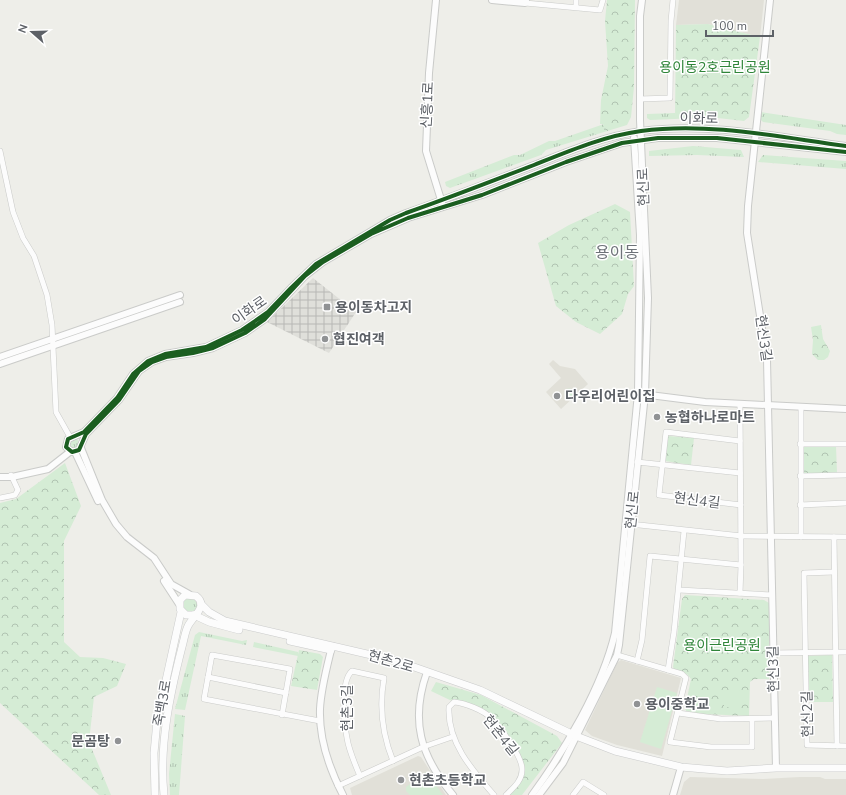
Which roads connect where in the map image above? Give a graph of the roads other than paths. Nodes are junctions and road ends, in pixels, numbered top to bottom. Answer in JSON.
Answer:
{"nodes":[{"id":1,"x":436,"y":0,"type":"edge"},
{"id":2,"x":492,"y":0,"type":"edge"},
{"id":3,"x":576,"y":0,"type":"edge"},
{"id":4,"x":603,"y":0,"type":"edge"},
{"id":5,"x":642,"y":0,"type":"edge"},
{"id":6,"x":674,"y":0,"type":"edge"},
{"id":7,"x":770,"y":0,"type":"edge"},
{"id":8,"x":526,"y":2,"type":"edge"},
{"id":9,"x":576,"y":7,"type":"junction"},
{"id":10,"x":640,"y":99,"type":"junction"},
{"id":11,"x":641,"y":131,"type":"junction"},
{"id":12,"x":633,"y":132,"type":"junction"},
{"id":13,"x":756,"y":134,"type":"junction"},
{"id":14,"x":641,"y":141,"type":"junction"},
{"id":15,"x":634,"y":142,"type":"junction"},
{"id":16,"x":755,"y":142,"type":"junction"},
{"id":17,"x":846,"y":146,"type":"edge"},
{"id":18,"x":0,"y":151,"type":"edge"},
{"id":19,"x":844,"y":152,"type":"edge"},
{"id":20,"x":442,"y":200,"type":"junction"},
{"id":21,"x":444,"y":208,"type":"junction"},
{"id":22,"x":180,"y":295,"type":"dead end"},
{"id":23,"x":180,"y":302,"type":"dead end"},
{"id":24,"x":53,"y":343,"type":"junction"},
{"id":25,"x":0,"y":357,"type":"edge"},
{"id":26,"x":0,"y":364,"type":"edge"},
{"id":27,"x":638,"y":394,"type":"junction"},
{"id":28,"x":646,"y":394,"type":"junction"},
{"id":29,"x":740,"y":404,"type":"junction"},
{"id":30,"x":769,"y":406,"type":"junction"},
{"id":31,"x":801,"y":408,"type":"junction"},
{"id":32,"x":846,"y":409,"type":"edge"},
{"id":33,"x":73,"y":437,"type":"junction"},
{"id":34,"x":740,"y":441,"type":"junction"},
{"id":35,"x":800,"y":444,"type":"junction"},
{"id":36,"x":846,"y":444,"type":"edge"},
{"id":37,"x":75,"y":448,"type":"junction"},
{"id":38,"x":637,"y":462,"type":"junction"},
{"id":39,"x":662,"y":465,"type":"junction"},
{"id":40,"x":740,"y":473,"type":"junction"},
{"id":41,"x":846,"y":475,"type":"edge"},
{"id":42,"x":0,"y":476,"type":"edge"},
{"id":43,"x":11,"y":476,"type":"junction"},
{"id":44,"x":800,"y":476,"type":"junction"},
{"id":45,"x":0,"y":498,"type":"edge"},
{"id":46,"x":846,"y":504,"type":"edge"},
{"id":47,"x":741,"y":505,"type":"junction"},
{"id":48,"x":800,"y":505,"type":"junction"},
{"id":49,"x":630,"y":524,"type":"junction"},
{"id":50,"x":684,"y":531,"type":"junction"},
{"id":51,"x":742,"y":536,"type":"junction"},
{"id":52,"x":771,"y":537,"type":"junction"},
{"id":53,"x":801,"y":537,"type":"junction"},
{"id":54,"x":834,"y":537,"type":"junction"},
{"id":55,"x":846,"y":537,"type":"edge"},
{"id":56,"x":681,"y":559,"type":"junction"},
{"id":57,"x":741,"y":565,"type":"junction"},
{"id":58,"x":834,"y":572,"type":"junction"},
{"id":59,"x":678,"y":590,"type":"junction"},
{"id":60,"x":740,"y":593,"type":"junction"},
{"id":61,"x":189,"y":594,"type":"junction"},
{"id":62,"x":772,"y":595,"type":"junction"},
{"id":63,"x":179,"y":604,"type":"junction"},
{"id":64,"x":201,"y":604,"type":"junction"},
{"id":65,"x":181,"y":612,"type":"junction"},
{"id":66,"x":194,"y":615,"type":"junction"},
{"id":67,"x":209,"y":622,"type":"junction"},
{"id":68,"x":186,"y":633,"type":"junction"},
{"id":69,"x":331,"y":647,"type":"junction"},
{"id":70,"x":773,"y":652,"type":"junction"},
{"id":71,"x":806,"y":652,"type":"junction"},
{"id":72,"x":836,"y":652,"type":"junction"},
{"id":73,"x":846,"y":652,"type":"edge"},
{"id":74,"x":617,"y":655,"type":"junction"},
{"id":75,"x":637,"y":661,"type":"junction"},
{"id":76,"x":668,"y":670,"type":"junction"},
{"id":77,"x":427,"y":672,"type":"junction"},
{"id":78,"x":208,"y":677,"type":"junction"},
{"id":79,"x":286,"y":693,"type":"junction"},
{"id":80,"x":678,"y":713,"type":"junction"},
{"id":81,"x":282,"y":715,"type":"junction"},
{"id":82,"x":774,"y":718,"type":"junction"},
{"id":83,"x":752,"y":719,"type":"junction"},
{"id":84,"x":320,"y":721,"type":"junction"},
{"id":85,"x":574,"y":735,"type":"junction"},
{"id":86,"x":452,"y":737,"type":"junction"},
{"id":87,"x":837,"y":746,"type":"junction"},
{"id":88,"x":846,"y":746,"type":"edge"},
{"id":89,"x":423,"y":747,"type":"junction"},
{"id":90,"x":392,"y":761,"type":"junction"},
{"id":91,"x":681,"y":767,"type":"junction"},
{"id":92,"x":776,"y":768,"type":"junction"},
{"id":93,"x":846,"y":768,"type":"edge"},
{"id":94,"x":360,"y":776,"type":"junction"},
{"id":95,"x":338,"y":786,"type":"junction"},
{"id":96,"x":155,"y":795,"type":"edge"},
{"id":97,"x":164,"y":795,"type":"edge"},
{"id":98,"x":343,"y":795,"type":"edge"},
{"id":99,"x":453,"y":795,"type":"edge"},
{"id":100,"x":494,"y":795,"type":"edge"},
{"id":101,"x":506,"y":795,"type":"edge"},
{"id":102,"x":532,"y":795,"type":"edge"},
{"id":103,"x":539,"y":795,"type":"edge"},
{"id":104,"x":573,"y":795,"type":"edge"},
{"id":105,"x":604,"y":795,"type":"edge"},
{"id":106,"x":673,"y":795,"type":"edge"}],
"edges":[{"from":1,"to":20,"type":"street","name":"신흥1로"},
{"from":2,"to":8,"type":"street"},
{"from":3,"to":9,"type":"street"},
{"from":4,"to":9,"type":"street"},
{"from":5,"to":10,"type":"street","name":"현신로"},
{"from":6,"to":10,"type":"street"},
{"from":7,"to":13,"type":"street","name":"현신3길"},
{"from":8,"to":9,"type":"street"},
{"from":10,"to":11,"type":"street","name":"현신로"},
{"from":11,"to":12,"type":"street","name":"이화로"},
{"from":11,"to":13,"type":"street","name":"이화로"},
{"from":11,"to":14,"type":"street","name":"현신로"},
{"from":12,"to":15,"type":"street","name":"현신로"},
{"from":12,"to":20,"type":"street","name":"이화로"},
{"from":13,"to":16,"type":"street","name":"현신3길"},
{"from":13,"to":17,"type":"street","name":"이화로"},
{"from":14,"to":15,"type":"street","name":"이화로"},
{"from":14,"to":16,"type":"street","name":"이화로"},
{"from":14,"to":28,"type":"street","name":"현신로"},
{"from":15,"to":21,"type":"street","name":"이화로"},
{"from":15,"to":27,"type":"street","name":"현신로"},
{"from":16,"to":19,"type":"street","name":"이화로"},
{"from":16,"to":30,"type":"street","name":"현신3길"},
{"from":18,"to":24,"type":"street"},
{"from":20,"to":21,"type":"street","name":"신흥1로"},
{"from":20,"to":33,"type":"street","name":"이화로"},
{"from":21,"to":37,"type":"street","name":"이화로"},
{"from":22,"to":24,"type":"street"},
{"from":23,"to":24,"type":"street"},
{"from":24,"to":25,"type":"street"},
{"from":24,"to":26,"type":"street"},
{"from":24,"to":33,"type":"street"},
{"from":27,"to":28,"type":"street"},
{"from":27,"to":85,"type":"street","name":"현신로"},
{"from":28,"to":29,"type":"street"},
{"from":28,"to":38,"type":"street","name":"현신로"},
{"from":29,"to":30,"type":"street"},
{"from":29,"to":34,"type":"street","name":"현신4길"},
{"from":30,"to":31,"type":"street"},
{"from":30,"to":52,"type":"street","name":"현신3길"},
{"from":31,"to":32,"type":"street"},
{"from":31,"to":35,"type":"street"},
{"from":33,"to":37,"type":"street"},
{"from":33,"to":37,"type":"street"},
{"from":34,"to":39,"type":"street","name":"현신4길"},
{"from":34,"to":40,"type":"street","name":"현신4길"},
{"from":35,"to":36,"type":"street"},
{"from":35,"to":44,"type":"street"},
{"from":37,"to":43,"type":"street","name":"이화로"},
{"from":37,"to":61,"type":"street"},
{"from":37,"to":63,"type":"street"},
{"from":38,"to":39,"type":"street"},
{"from":38,"to":49,"type":"street","name":"현신로"},
{"from":39,"to":40,"type":"street"},
{"from":39,"to":47,"type":"street","name":"현신4길"},
{"from":40,"to":47,"type":"street","name":"현신4길"},
{"from":41,"to":44,"type":"street"},
{"from":42,"to":43,"type":"street","name":"이화로"},
{"from":43,"to":45,"type":"street"},
{"from":44,"to":48,"type":"street"},
{"from":46,"to":48,"type":"street"},
{"from":47,"to":51,"type":"street","name":"현신4길"},
{"from":48,"to":53,"type":"street"},
{"from":49,"to":50,"type":"street"},
{"from":49,"to":74,"type":"street","name":"현신로"},
{"from":50,"to":51,"type":"street"},
{"from":50,"to":56,"type":"street"},
{"from":51,"to":52,"type":"street"},
{"from":51,"to":57,"type":"street"},
{"from":52,"to":53,"type":"street"},
{"from":52,"to":62,"type":"street","name":"현신3길"},
{"from":53,"to":54,"type":"street"},
{"from":54,"to":55,"type":"street"},
{"from":54,"to":58,"type":"street"},
{"from":56,"to":57,"type":"street"},
{"from":56,"to":59,"type":"street"},
{"from":56,"to":75,"type":"street"},
{"from":57,"to":60,"type":"street"},
{"from":58,"to":71,"type":"street","name":"현신2길"},
{"from":58,"to":72,"type":"street"},
{"from":59,"to":60,"type":"street"},
{"from":59,"to":76,"type":"street"},
{"from":60,"to":62,"type":"street"},
{"from":61,"to":63,"type":"main road"},
{"from":61,"to":64,"type":"main road"},
{"from":62,"to":70,"type":"street","name":"현신3길"},
{"from":63,"to":65,"type":"main road"},
{"from":64,"to":66,"type":"main road"},
{"from":64,"to":69,"type":"main road","name":"현촌2로"},
{"from":65,"to":66,"type":"main road"},
{"from":65,"to":96,"type":"main road","name":"죽백3로"},
{"from":66,"to":67,"type":"main road","name":"현촌2로"},
{"from":66,"to":68,"type":"main road","name":"죽백3로"},
{"from":67,"to":68,"type":"main road"},
{"from":67,"to":69,"type":"main road","name":"현촌2로"},
{"from":68,"to":97,"type":"main road","name":"죽백3로"},
{"from":69,"to":77,"type":"main road","name":"현촌2로"},
{"from":69,"to":84,"type":"street","name":"현촌3길"},
{"from":70,"to":71,"type":"street"},
{"from":70,"to":82,"type":"street","name":"현신3길"},
{"from":71,"to":72,"type":"street"},
{"from":71,"to":87,"type":"street","name":"현신2길"},
{"from":72,"to":73,"type":"street"},
{"from":72,"to":87,"type":"street"},
{"from":74,"to":75,"type":"street"},
{"from":74,"to":85,"type":"street","name":"현신로"},
{"from":75,"to":76,"type":"street"},
{"from":76,"to":80,"type":"street"},
{"from":77,"to":85,"type":"main road","name":"현촌2로"},
{"from":77,"to":89,"type":"street"},
{"from":78,"to":79,"type":"street"},
{"from":78,"to":79,"type":"street","name":"현촌3길"},
{"from":78,"to":81,"type":"street","name":"현촌3길"},
{"from":79,"to":81,"type":"street","name":"현촌3길"},
{"from":80,"to":83,"type":"street"},
{"from":80,"to":83,"type":"street"},
{"from":81,"to":84,"type":"street","name":"현촌3길"},
{"from":82,"to":83,"type":"street"},
{"from":82,"to":92,"type":"street","name":"현신3길"},
{"from":84,"to":95,"type":"street","name":"현촌3길"},
{"from":85,"to":91,"type":"main road"},
{"from":85,"to":102,"type":"street","name":"현신로"},
{"from":85,"to":103,"type":"street"},
{"from":86,"to":89,"type":"street"},
{"from":86,"to":100,"type":"street","name":"현촌4길"},
{"from":86,"to":101,"type":"street","name":"현촌4길"},
{"from":87,"to":88,"type":"street","name":"현신2길"},
{"from":89,"to":90,"type":"street"},
{"from":89,"to":99,"type":"street"},
{"from":90,"to":94,"type":"street"},
{"from":90,"to":94,"type":"street","name":"현촌3길"},
{"from":91,"to":92,"type":"main road"},
{"from":91,"to":106,"type":"street"},
{"from":92,"to":93,"type":"main road"},
{"from":94,"to":95,"type":"street"},
{"from":95,"to":98,"type":"street","name":"현촌3길"},
{"from":104,"to":105,"type":"street"}]}
